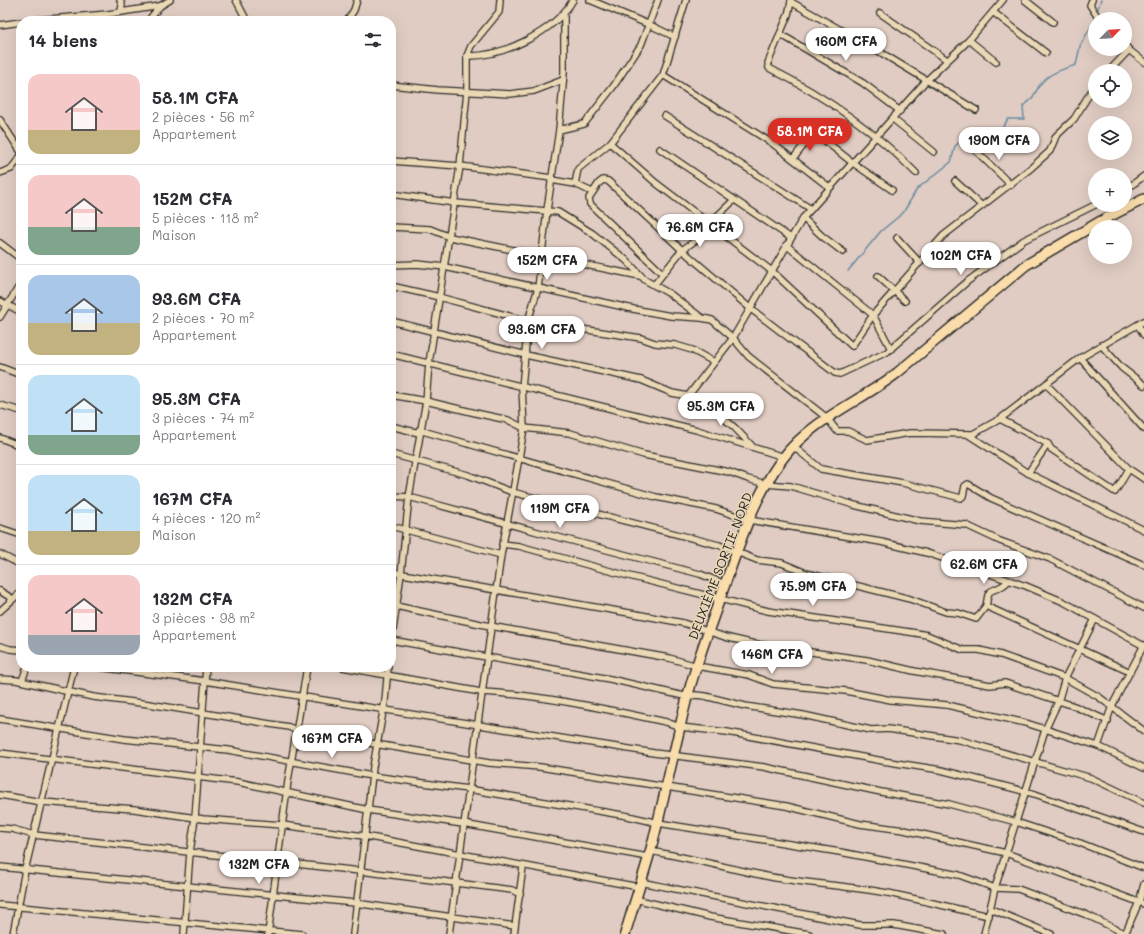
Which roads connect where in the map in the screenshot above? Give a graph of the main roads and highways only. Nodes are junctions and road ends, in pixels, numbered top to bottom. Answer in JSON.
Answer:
{"nodes":[{"id":1,"x":1144,"y":199,"type":"edge"},
{"id":2,"x":625,"y":934,"type":"edge"}],
"edges":[{"from":1,"to":2,"type":"main road","name":"DEUXIÈME SORTIE NORD"}]}
